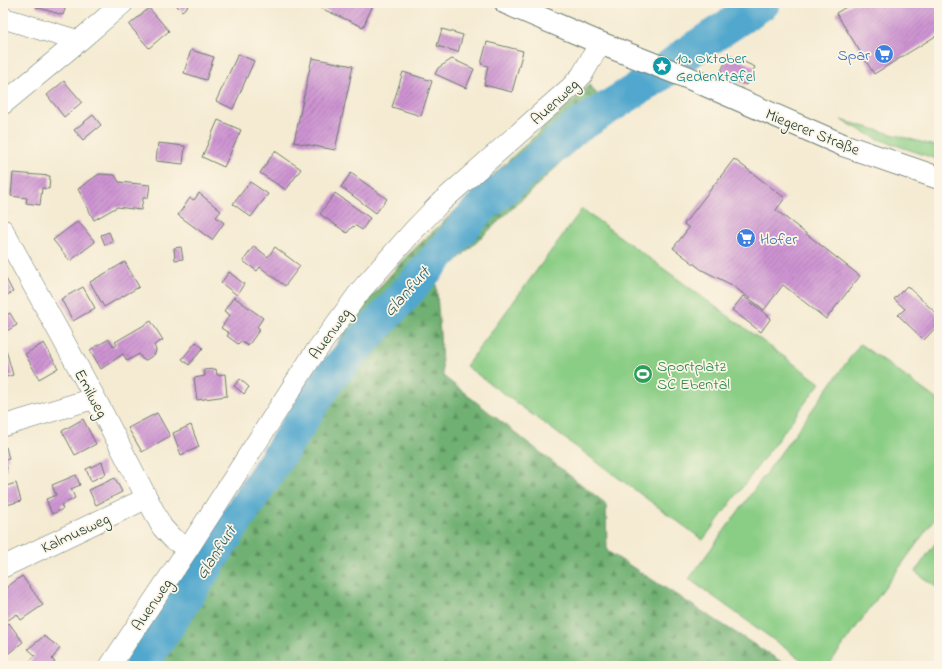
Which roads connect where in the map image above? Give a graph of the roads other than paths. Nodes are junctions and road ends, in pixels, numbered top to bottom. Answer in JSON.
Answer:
{"nodes":[{"id":1,"x":123,"y":3,"type":"edge"},
{"id":2,"x":506,"y":3,"type":"edge"},
{"id":3,"x":3,"y":18,"type":"edge"},
{"id":4,"x":80,"y":41,"type":"junction"},
{"id":5,"x":600,"y":43,"type":"junction"},
{"id":6,"x":3,"y":104,"type":"edge"},
{"id":7,"x":939,"y":178,"type":"edge"},
{"id":8,"x":5,"y":238,"type":"edge"},
{"id":9,"x":95,"y":398,"type":"junction"},
{"id":10,"x":3,"y":426,"type":"edge"},
{"id":11,"x":147,"y":498,"type":"junction"},
{"id":12,"x":188,"y":549,"type":"junction"},
{"id":13,"x":3,"y":566,"type":"edge"},
{"id":14,"x":110,"y":666,"type":"edge"}],
"edges":[{"from":1,"to":4,"type":"street"},
{"from":2,"to":5,"type":"main road","name":"Miegerer Straße"},
{"from":3,"to":4,"type":"street"},
{"from":4,"to":6,"type":"street"},
{"from":5,"to":7,"type":"main road","name":"Miegerer Straße"},
{"from":5,"to":12,"type":"street","name":"Auenweg"},
{"from":8,"to":9,"type":"street","name":"Emilweg"},
{"from":9,"to":10,"type":"street"},
{"from":9,"to":11,"type":"street","name":"Emilweg"},
{"from":11,"to":12,"type":"street","name":"Emilweg"},
{"from":11,"to":13,"type":"street","name":"Kalmusweg"},
{"from":12,"to":14,"type":"street","name":"Auenweg"}]}
